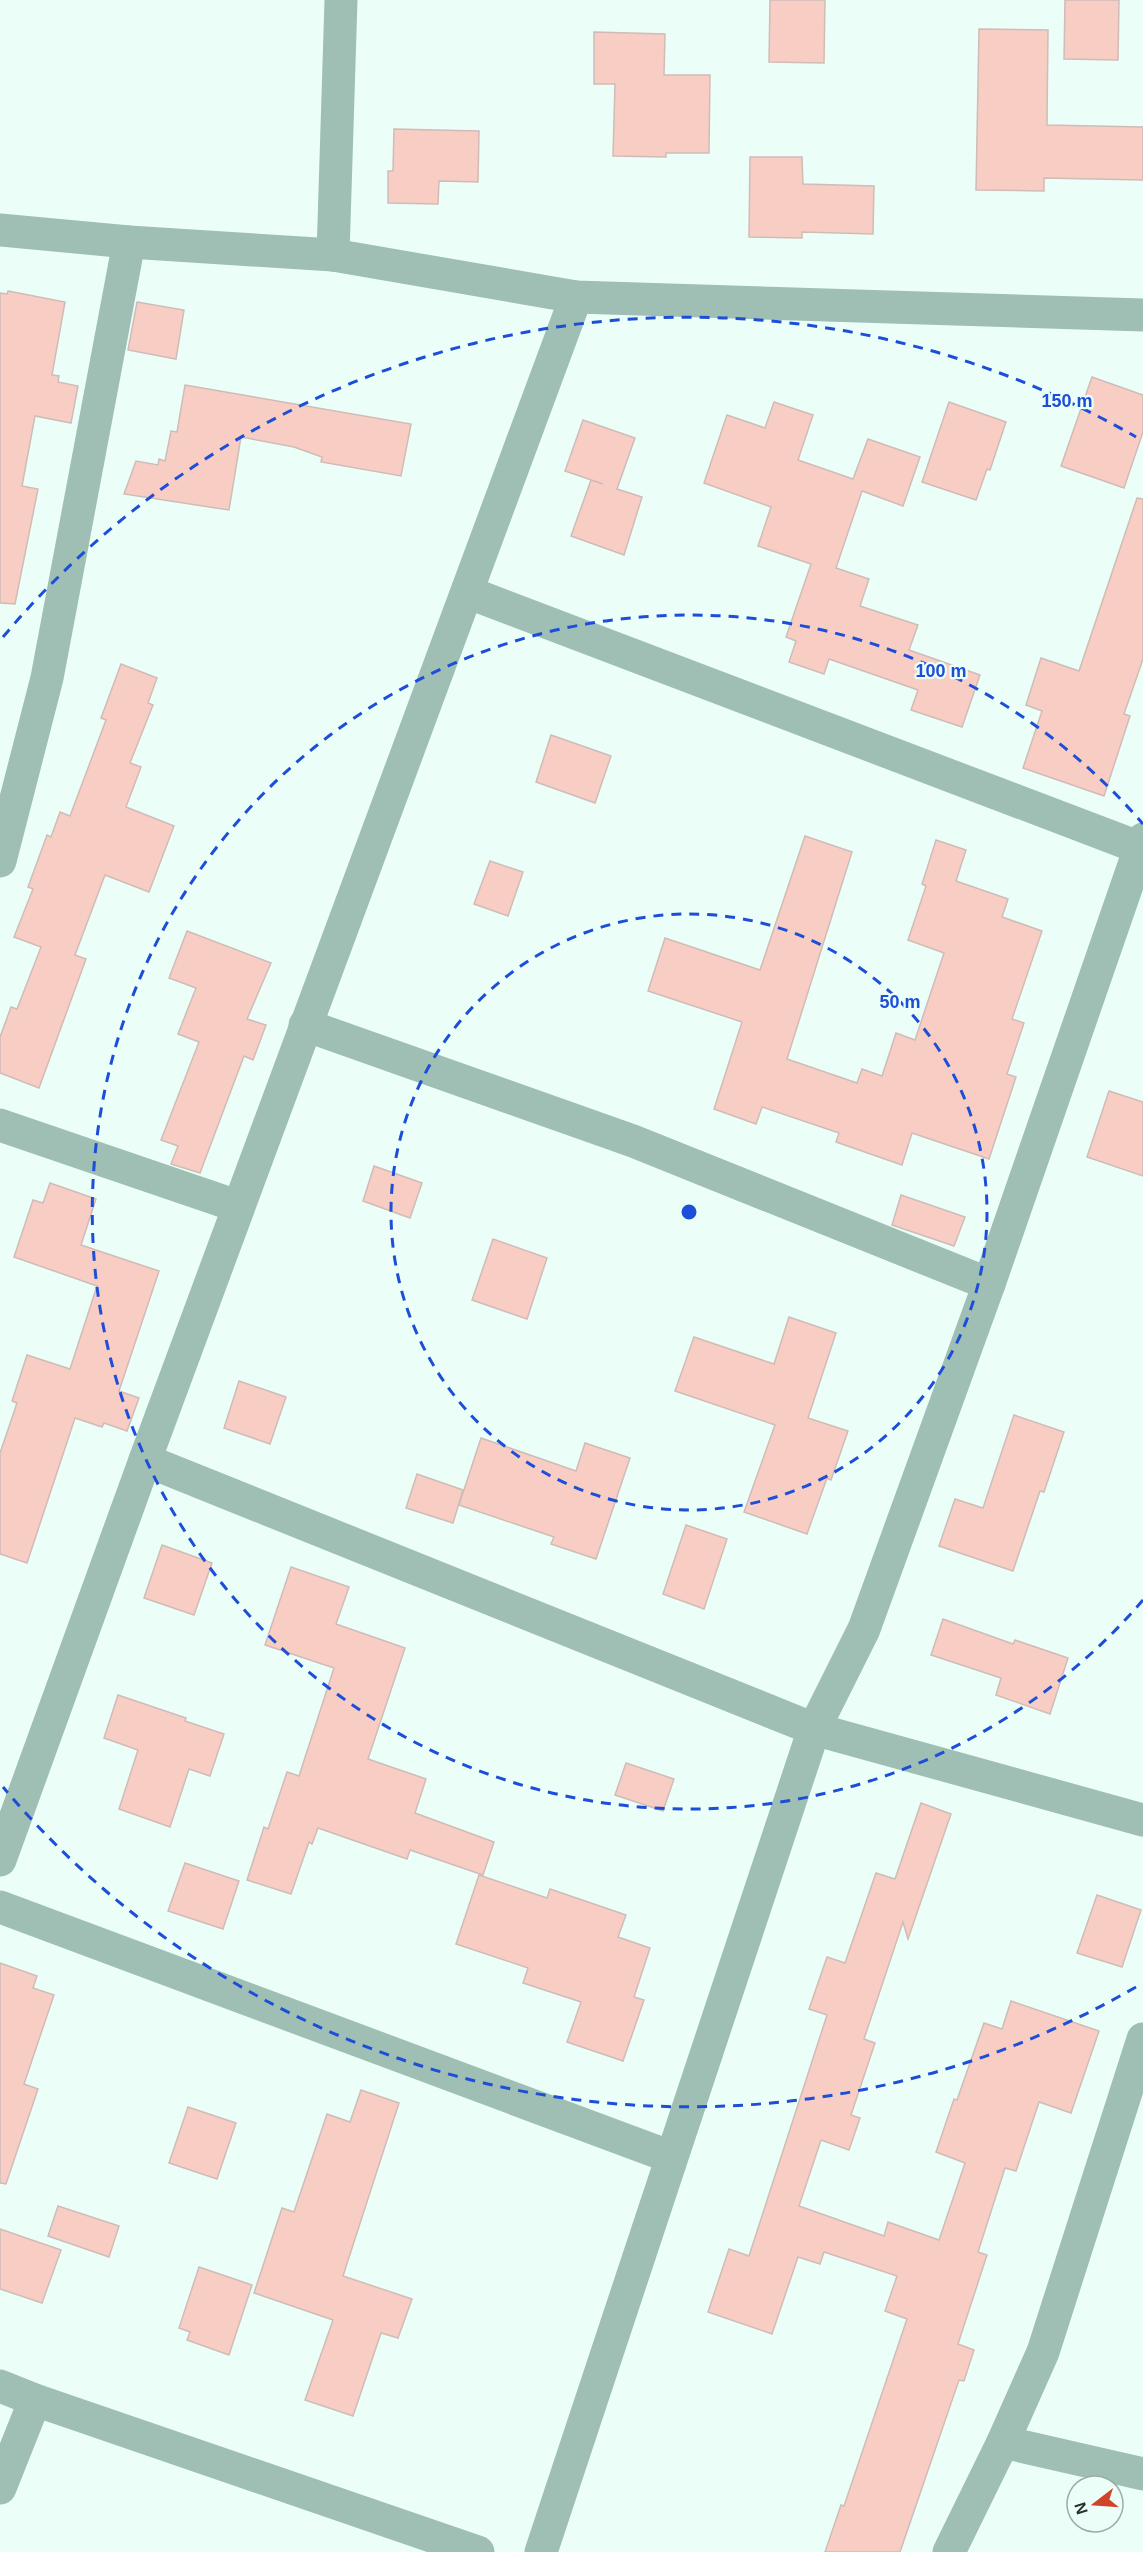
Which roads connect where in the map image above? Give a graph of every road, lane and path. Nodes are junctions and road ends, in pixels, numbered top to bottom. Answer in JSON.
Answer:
{"nodes":[{"id":1,"x":341,"y":0,"type":"edge"},
{"id":2,"x":0,"y":230,"type":"edge"},
{"id":3,"x":129,"y":242,"type":"junction"},
{"id":4,"x":333,"y":255,"type":"junction"},
{"id":5,"x":576,"y":297,"type":"junction"},
{"id":6,"x":1143,"y":315,"type":"edge"},
{"id":7,"x":467,"y":592,"type":"junction"},
{"id":8,"x":1142,"y":845,"type":"edge"},
{"id":9,"x":0,"y":861,"type":"edge"},
{"id":10,"x":306,"y":1025,"type":"junction"},
{"id":11,"x":0,"y":1125,"type":"edge"},
{"id":12,"x":237,"y":1206,"type":"junction"},
{"id":13,"x":988,"y":1284,"type":"junction"},
{"id":14,"x":145,"y":1460,"type":"junction"},
{"id":15,"x":814,"y":1729,"type":"junction"},
{"id":16,"x":1143,"y":1820,"type":"edge"},
{"id":17,"x":0,"y":1860,"type":"edge"},
{"id":18,"x":0,"y":1907,"type":"edge"},
{"id":19,"x":1143,"y":2039,"type":"edge"},
{"id":20,"x":671,"y":2157,"type":"junction"},
{"id":21,"x":0,"y":2386,"type":"edge"},
{"id":22,"x":35,"y":2400,"type":"junction"},
{"id":23,"x":1003,"y":2442,"type":"junction"},
{"id":24,"x":1143,"y":2474,"type":"edge"},
{"id":25,"x":0,"y":2488,"type":"edge"},
{"id":26,"x":476,"y":2552,"type":"edge"},
{"id":27,"x":541,"y":2552,"type":"edge"},
{"id":28,"x":949,"y":2552,"type":"edge"}],
"edges":[{"from":1,"to":4,"type":"street"},
{"from":2,"to":3,"type":"street"},
{"from":3,"to":4,"type":"street"},
{"from":3,"to":9,"type":"street"},
{"from":4,"to":5,"type":"street"},
{"from":5,"to":6,"type":"street"},
{"from":5,"to":7,"type":"street"},
{"from":7,"to":8,"type":"street"},
{"from":7,"to":10,"type":"street"},
{"from":8,"to":13,"type":"street"},
{"from":10,"to":12,"type":"street"},
{"from":10,"to":13,"type":"street"},
{"from":11,"to":12,"type":"street"},
{"from":12,"to":14,"type":"street"},
{"from":13,"to":15,"type":"street"},
{"from":14,"to":15,"type":"street"},
{"from":14,"to":17,"type":"street"},
{"from":15,"to":16,"type":"street"},
{"from":15,"to":20,"type":"street"},
{"from":18,"to":20,"type":"street"},
{"from":19,"to":23,"type":"street"},
{"from":20,"to":27,"type":"street"},
{"from":21,"to":22,"type":"street"},
{"from":22,"to":25,"type":"street"},
{"from":22,"to":26,"type":"street"},
{"from":23,"to":24,"type":"street"},
{"from":23,"to":28,"type":"street"}]}
